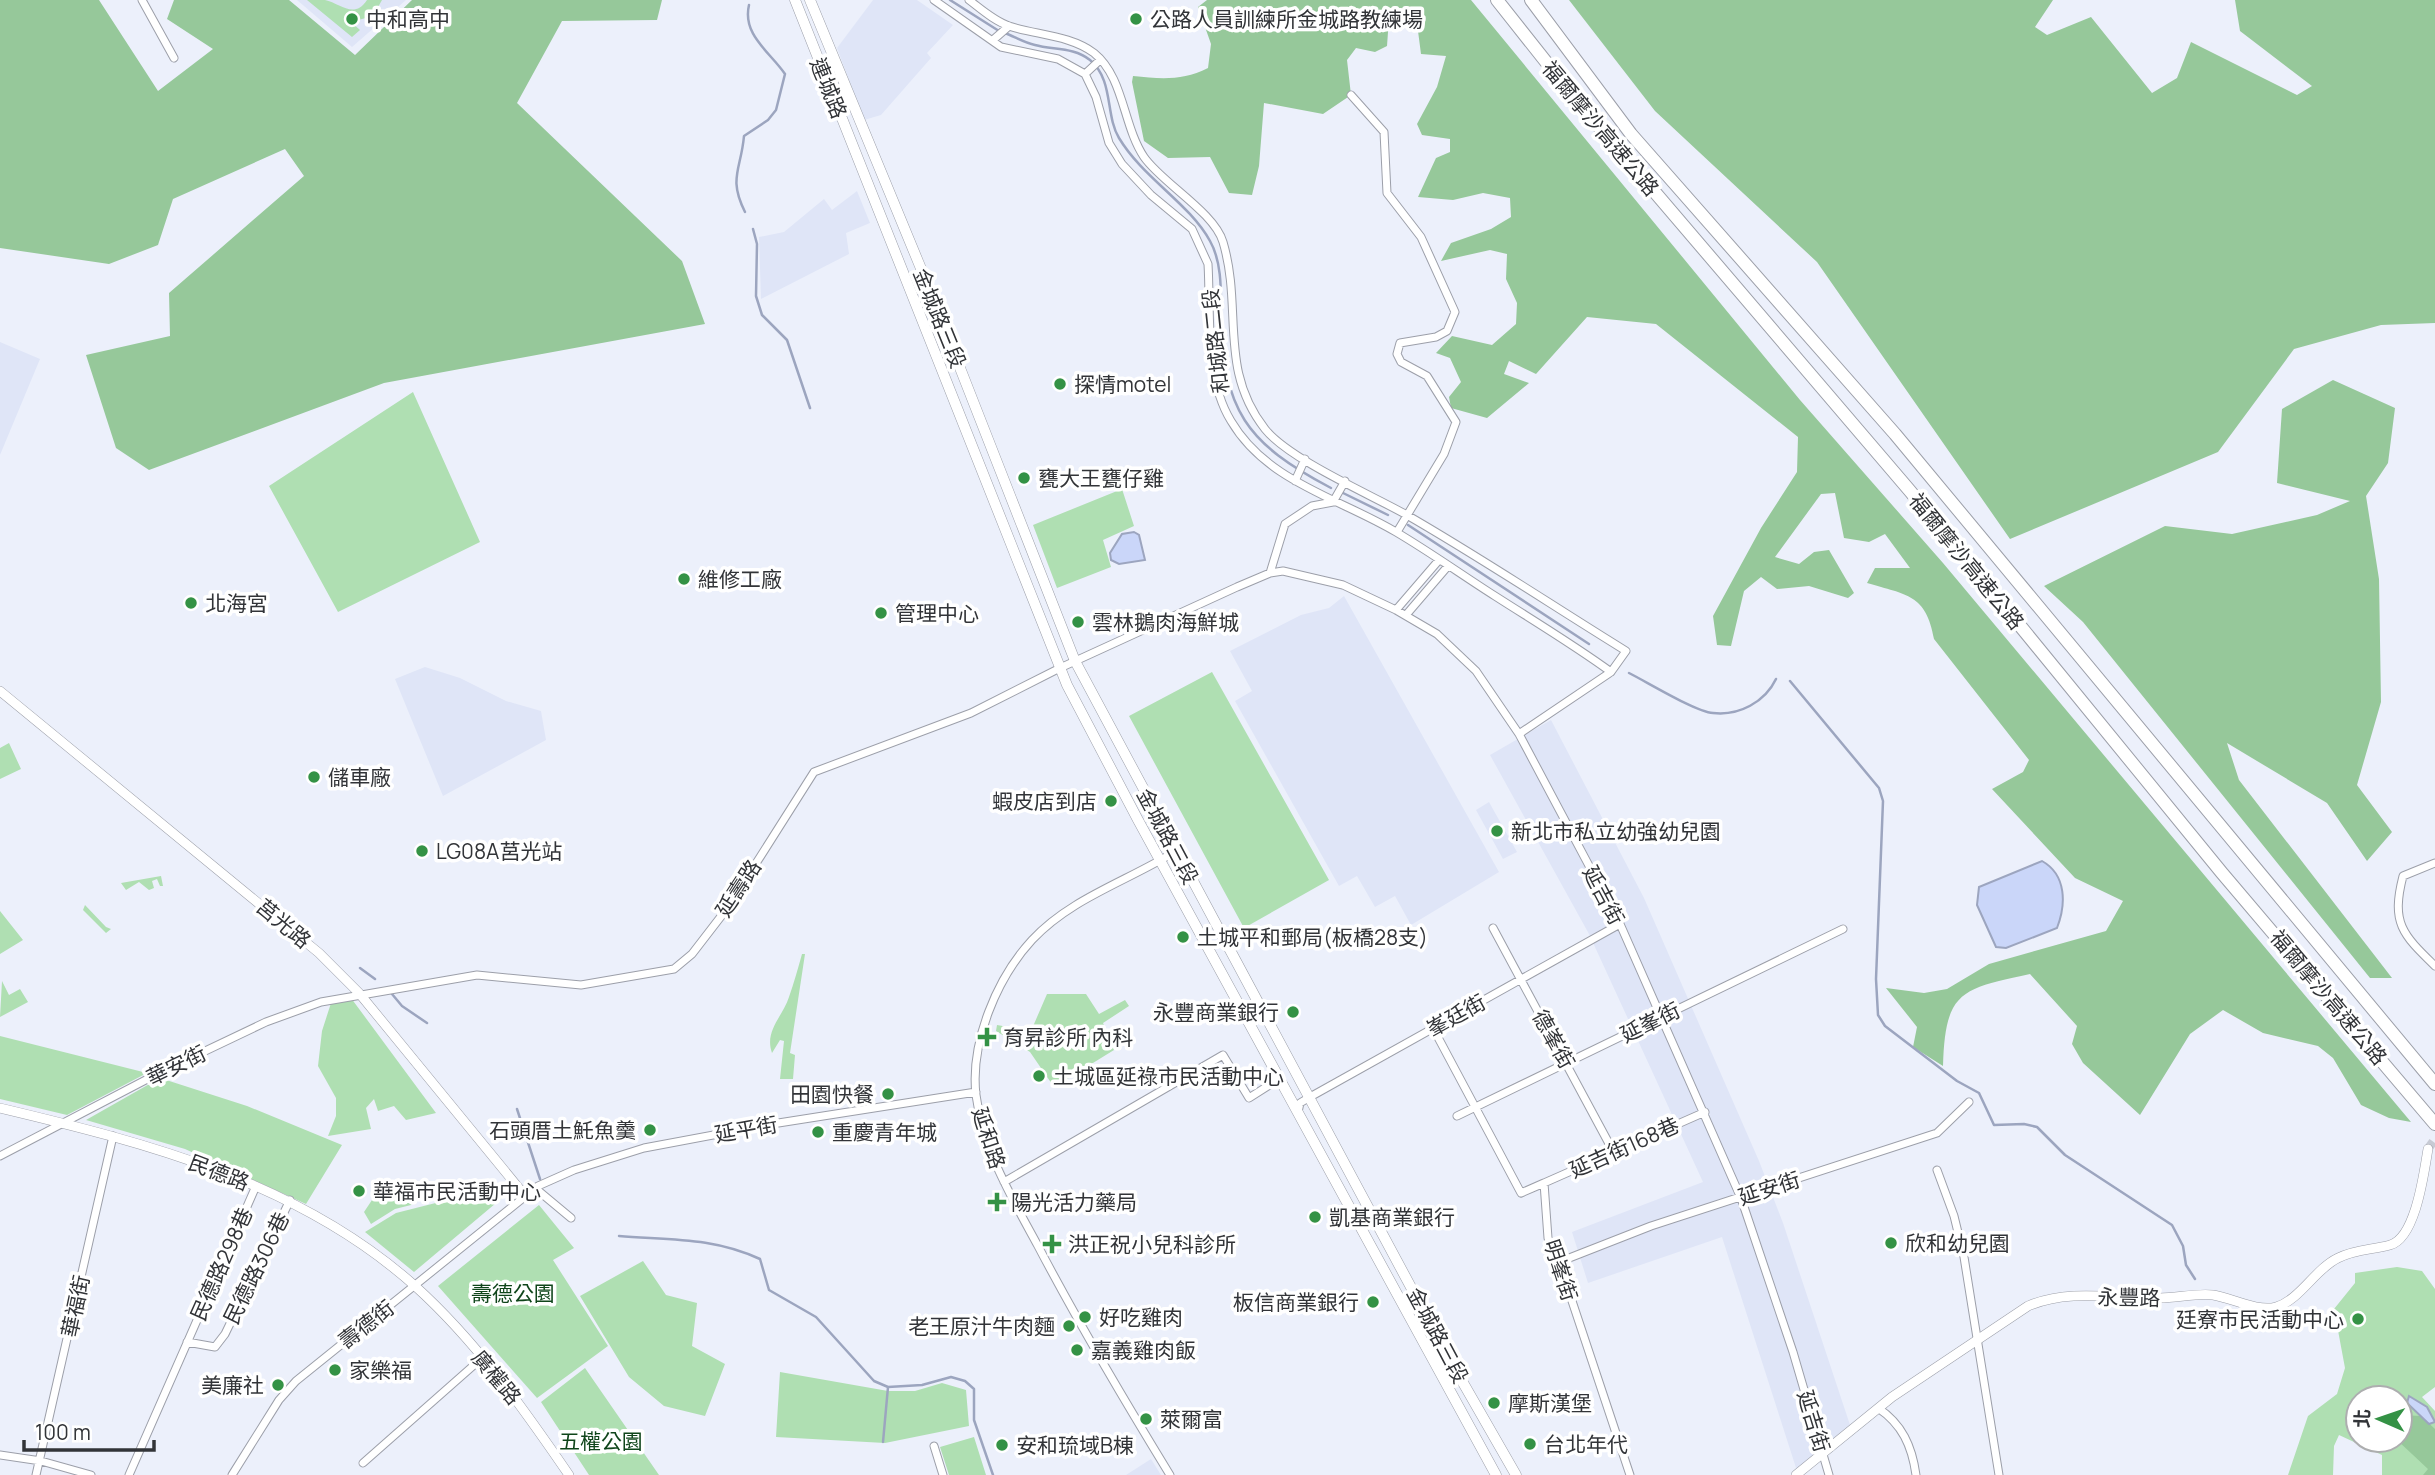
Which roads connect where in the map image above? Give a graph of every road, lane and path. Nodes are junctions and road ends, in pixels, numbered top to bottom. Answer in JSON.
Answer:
{"nodes":[{"id":1,"x":142,"y":0,"type":"edge"},
{"id":2,"x":794,"y":0,"type":"edge"},
{"id":3,"x":810,"y":0,"type":"edge"},
{"id":4,"x":934,"y":0,"type":"edge"},
{"id":5,"x":969,"y":0,"type":"edge"},
{"id":6,"x":1497,"y":0,"type":"edge"},
{"id":7,"x":1531,"y":0,"type":"edge"},
{"id":8,"x":1009,"y":26,"type":"junction"},
{"id":9,"x":993,"y":40,"type":"junction"},
{"id":10,"x":174,"y":58,"type":"dead end"},
{"id":11,"x":1100,"y":60,"type":"junction"},
{"id":12,"x":1085,"y":74,"type":"junction"},
{"id":13,"x":1351,"y":95,"type":"dead end"},
{"id":14,"x":880,"y":170,"type":"joint"},
{"id":15,"x":864,"y":175,"type":"joint"},
{"id":16,"x":1305,"y":460,"type":"junction"},
{"id":17,"x":1295,"y":481,"type":"junction"},
{"id":18,"x":1345,"y":481,"type":"junction"},
{"id":19,"x":1333,"y":502,"type":"junction"},
{"id":20,"x":1407,"y":515,"type":"junction"},
{"id":21,"x":1397,"y":532,"type":"junction"},
{"id":22,"x":1439,"y":560,"type":"junction"},
{"id":23,"x":1448,"y":566,"type":"junction"},
{"id":24,"x":1270,"y":573,"type":"junction"},
{"id":25,"x":1396,"y":610,"type":"junction"},
{"id":26,"x":1406,"y":615,"type":"junction"},
{"id":27,"x":1075,"y":661,"type":"junction"},
{"id":28,"x":1060,"y":667,"type":"junction"},
{"id":29,"x":1611,"y":672,"type":"junction"},
{"id":30,"x":0,"y":691,"type":"edge"},
{"id":31,"x":1520,"y":734,"type":"junction"},
{"id":32,"x":1176,"y":851,"type":"junction"},
{"id":33,"x":1160,"y":861,"type":"junction"},
{"id":34,"x":2435,"y":863,"type":"edge"},
{"id":35,"x":1620,"y":924,"type":"junction"},
{"id":36,"x":1493,"y":928,"type":"dead end"},
{"id":37,"x":1843,"y":929,"type":"dead end"},
{"id":38,"x":2435,"y":966,"type":"edge"},
{"id":39,"x":1520,"y":980,"type":"junction"},
{"id":40,"x":359,"y":993,"type":"junction"},
{"id":41,"x":1662,"y":1015,"type":"junction"},
{"id":42,"x":1433,"y":1028,"type":"junction"},
{"id":43,"x":1567,"y":1062,"type":"junction"},
{"id":44,"x":1279,"y":1079,"type":"junction"},
{"id":45,"x":2435,"y":1084,"type":"edge"},
{"id":46,"x":976,"y":1092,"type":"junction"},
{"id":47,"x":1310,"y":1097,"type":"junction"},
{"id":48,"x":1969,"y":1102,"type":"dead end"},
{"id":49,"x":1476,"y":1107,"type":"junction"},
{"id":50,"x":0,"y":1108,"type":"edge"},
{"id":51,"x":1298,"y":1112,"type":"junction"},
{"id":52,"x":1704,"y":1112,"type":"junction"},
{"id":53,"x":1457,"y":1116,"type":"dead end"},
{"id":54,"x":59,"y":1122,"type":"junction"},
{"id":55,"x":2435,"y":1124,"type":"edge"},
{"id":56,"x":113,"y":1136,"type":"junction"},
{"id":57,"x":2428,"y":1149,"type":"dead end"},
{"id":58,"x":1613,"y":1151,"type":"junction"},
{"id":59,"x":0,"y":1156,"type":"edge"},
{"id":60,"x":1937,"y":1170,"type":"dead end"},
{"id":61,"x":1004,"y":1182,"type":"junction"},
{"id":62,"x":1544,"y":1183,"type":"junction"},
{"id":63,"x":256,"y":1186,"type":"junction"},
{"id":64,"x":535,"y":1188,"type":"junction"},
{"id":65,"x":526,"y":1198,"type":"junction"},
{"id":66,"x":1741,"y":1198,"type":"junction"},
{"id":67,"x":289,"y":1200,"type":"junction"},
{"id":68,"x":571,"y":1218,"type":"dead end"},
{"id":69,"x":1559,"y":1262,"type":"junction"},
{"id":70,"x":415,"y":1286,"type":"junction"},
{"id":71,"x":1978,"y":1340,"type":"junction"},
{"id":72,"x":187,"y":1342,"type":"junction"},
{"id":73,"x":482,"y":1358,"type":"junction"},
{"id":74,"x":1878,"y":1408,"type":"junction"},
{"id":75,"x":934,"y":1446,"type":"dead end"},
{"id":76,"x":1823,"y":1453,"type":"junction"},
{"id":77,"x":0,"y":1455,"type":"edge"},
{"id":78,"x":41,"y":1461,"type":"junction"},
{"id":79,"x":363,"y":1462,"type":"dead end"},
{"id":80,"x":1493,"y":1474,"type":"edge"},
{"id":81,"x":36,"y":1475,"type":"edge"},
{"id":82,"x":91,"y":1475,"type":"edge"},
{"id":83,"x":129,"y":1475,"type":"edge"},
{"id":84,"x":232,"y":1475,"type":"edge"},
{"id":85,"x":569,"y":1475,"type":"edge"},
{"id":86,"x":943,"y":1475,"type":"edge"},
{"id":87,"x":1170,"y":1475,"type":"edge"},
{"id":88,"x":1516,"y":1475,"type":"edge"},
{"id":89,"x":1630,"y":1475,"type":"edge"},
{"id":90,"x":1796,"y":1475,"type":"edge"},
{"id":91,"x":1829,"y":1475,"type":"edge"},
{"id":92,"x":1916,"y":1475,"type":"edge"},
{"id":93,"x":1999,"y":1475,"type":"edge"}],
"edges":[{"from":1,"to":10,"type":"street"},
{"from":2,"to":15,"type":"main road","name":"連城路"},
{"from":3,"to":14,"type":"main road","name":"連城路"},
{"from":4,"to":9,"type":"street"},
{"from":5,"to":8,"type":"street","name":"和城路二段"},
{"from":6,"to":55,"type":"highway","name":"福爾摩沙高速公路"},
{"from":7,"to":45,"type":"highway","name":"福爾摩沙高速公路"},
{"from":8,"to":9,"type":"street"},
{"from":8,"to":11,"type":"street","name":"和城路二段"},
{"from":9,"to":12,"type":"street"},
{"from":11,"to":12,"type":"street"},
{"from":11,"to":16,"type":"street","name":"和城路二段"},
{"from":12,"to":17,"type":"street","name":"和城路二段"},
{"from":13,"to":20,"type":"street"},
{"from":14,"to":27,"type":"main road","name":"金城路三段"},
{"from":15,"to":28,"type":"main road","name":"金城路三段"},
{"from":16,"to":17,"type":"street"},
{"from":16,"to":18,"type":"street","name":"和城路二段"},
{"from":17,"to":19,"type":"street","name":"和城路二段"},
{"from":18,"to":19,"type":"street"},
{"from":18,"to":20,"type":"street","name":"和城路二段"},
{"from":19,"to":21,"type":"street","name":"和城路二段"},
{"from":19,"to":24,"type":"street"},
{"from":20,"to":21,"type":"street"},
{"from":20,"to":29,"type":"street","name":"和城路二段"},
{"from":21,"to":22,"type":"street","name":"和城路二段"},
{"from":22,"to":23,"type":"street","name":"和城路二段"},
{"from":22,"to":25,"type":"street"},
{"from":23,"to":26,"type":"street"},
{"from":23,"to":29,"type":"street","name":"和城路二段"},
{"from":24,"to":25,"type":"street","name":"延吉街"},
{"from":24,"to":27,"type":"street","name":"延吉街"},
{"from":25,"to":26,"type":"street","name":"延吉街"},
{"from":26,"to":31,"type":"street","name":"延吉街"},
{"from":27,"to":28,"type":"street","name":"延壽路"},
{"from":27,"to":32,"type":"main road","name":"金城路三段"},
{"from":28,"to":33,"type":"main road","name":"金城路三段"},
{"from":28,"to":40,"type":"street","name":"延壽路"},
{"from":29,"to":31,"type":"street"},
{"from":30,"to":40,"type":"street","name":"莒光路"},
{"from":31,"to":35,"type":"street","name":"延吉街"},
{"from":32,"to":33,"type":"street","name":"延和路"},
{"from":32,"to":47,"type":"main road","name":"金城路三段"},
{"from":33,"to":44,"type":"main road","name":"金城路三段"},
{"from":33,"to":46,"type":"street","name":"延和路"},
{"from":34,"to":38,"type":"street"},
{"from":35,"to":39,"type":"street","name":"峯廷街"},
{"from":35,"to":41,"type":"street","name":"延吉街"},
{"from":36,"to":39,"type":"street","name":"德峯街"},
{"from":37,"to":41,"type":"street","name":"延峯街"},
{"from":39,"to":42,"type":"street","name":"峯廷街"},
{"from":39,"to":43,"type":"street","name":"德峯街"},
{"from":40,"to":54,"type":"street","name":"華安街"},
{"from":40,"to":65,"type":"street","name":"莒光路"},
{"from":41,"to":43,"type":"street","name":"延峯街"},
{"from":41,"to":52,"type":"street","name":"延吉街"},
{"from":42,"to":47,"type":"street","name":"峯廷街"},
{"from":42,"to":49,"type":"street"},
{"from":43,"to":49,"type":"street","name":"延峯街"},
{"from":43,"to":58,"type":"street","name":"德峯街"},
{"from":44,"to":51,"type":"main road","name":"金城路三段"},
{"from":44,"to":61,"type":"street"},
{"from":46,"to":61,"type":"street","name":"延和路"},
{"from":46,"to":64,"type":"street","name":"延平街"},
{"from":47,"to":51,"type":"street","name":"峯廷街"},
{"from":47,"to":88,"type":"main road","name":"金城路三段"},
{"from":48,"to":66,"type":"street","name":"延安街"},
{"from":49,"to":53,"type":"street","name":"延峯街"},
{"from":49,"to":62,"type":"street"},
{"from":50,"to":54,"type":"street","name":"民德路"},
{"from":51,"to":80,"type":"main road","name":"金城路三段"},
{"from":52,"to":58,"type":"street","name":"延吉街168巷"},
{"from":52,"to":66,"type":"street","name":"延吉街"},
{"from":54,"to":56,"type":"street","name":"民德路"},
{"from":54,"to":59,"type":"street","name":"華安街"},
{"from":56,"to":63,"type":"street","name":"民德路"},
{"from":56,"to":78,"type":"street","name":"華福街"},
{"from":57,"to":71,"type":"street","name":"永豐路"},
{"from":58,"to":62,"type":"street","name":"延吉街168巷"},
{"from":60,"to":71,"type":"street"},
{"from":61,"to":87,"type":"street","name":"延和路"},
{"from":62,"to":69,"type":"street","name":"明峯街"},
{"from":63,"to":67,"type":"street","name":"民德路"},
{"from":63,"to":72,"type":"street","name":"民德路298巷"},
{"from":64,"to":65,"type":"street","name":"延平街"},
{"from":64,"to":68,"type":"street"},
{"from":65,"to":70,"type":"street","name":"壽德街"},
{"from":66,"to":69,"type":"street","name":"延安街"},
{"from":66,"to":76,"type":"street","name":"延吉街"},
{"from":67,"to":70,"type":"street","name":"民德路"},
{"from":67,"to":72,"type":"street","name":"民德路306巷"},
{"from":69,"to":89,"type":"street","name":"明峯街"},
{"from":70,"to":73,"type":"street","name":"廣權路"},
{"from":70,"to":84,"type":"street","name":"壽德街"},
{"from":71,"to":74,"type":"street","name":"永豐路"},
{"from":71,"to":93,"type":"street"},
{"from":72,"to":83,"type":"street","name":"民德路298巷"},
{"from":73,"to":79,"type":"street"},
{"from":73,"to":85,"type":"street","name":"廣權路"},
{"from":74,"to":76,"type":"street","name":"永豐路"},
{"from":74,"to":92,"type":"street"},
{"from":75,"to":86,"type":"street"},
{"from":76,"to":90,"type":"street","name":"永豐路"},
{"from":76,"to":91,"type":"street","name":"延吉街"},
{"from":77,"to":78,"type":"street"},
{"from":78,"to":81,"type":"street","name":"華福街"},
{"from":78,"to":82,"type":"street"}]}
